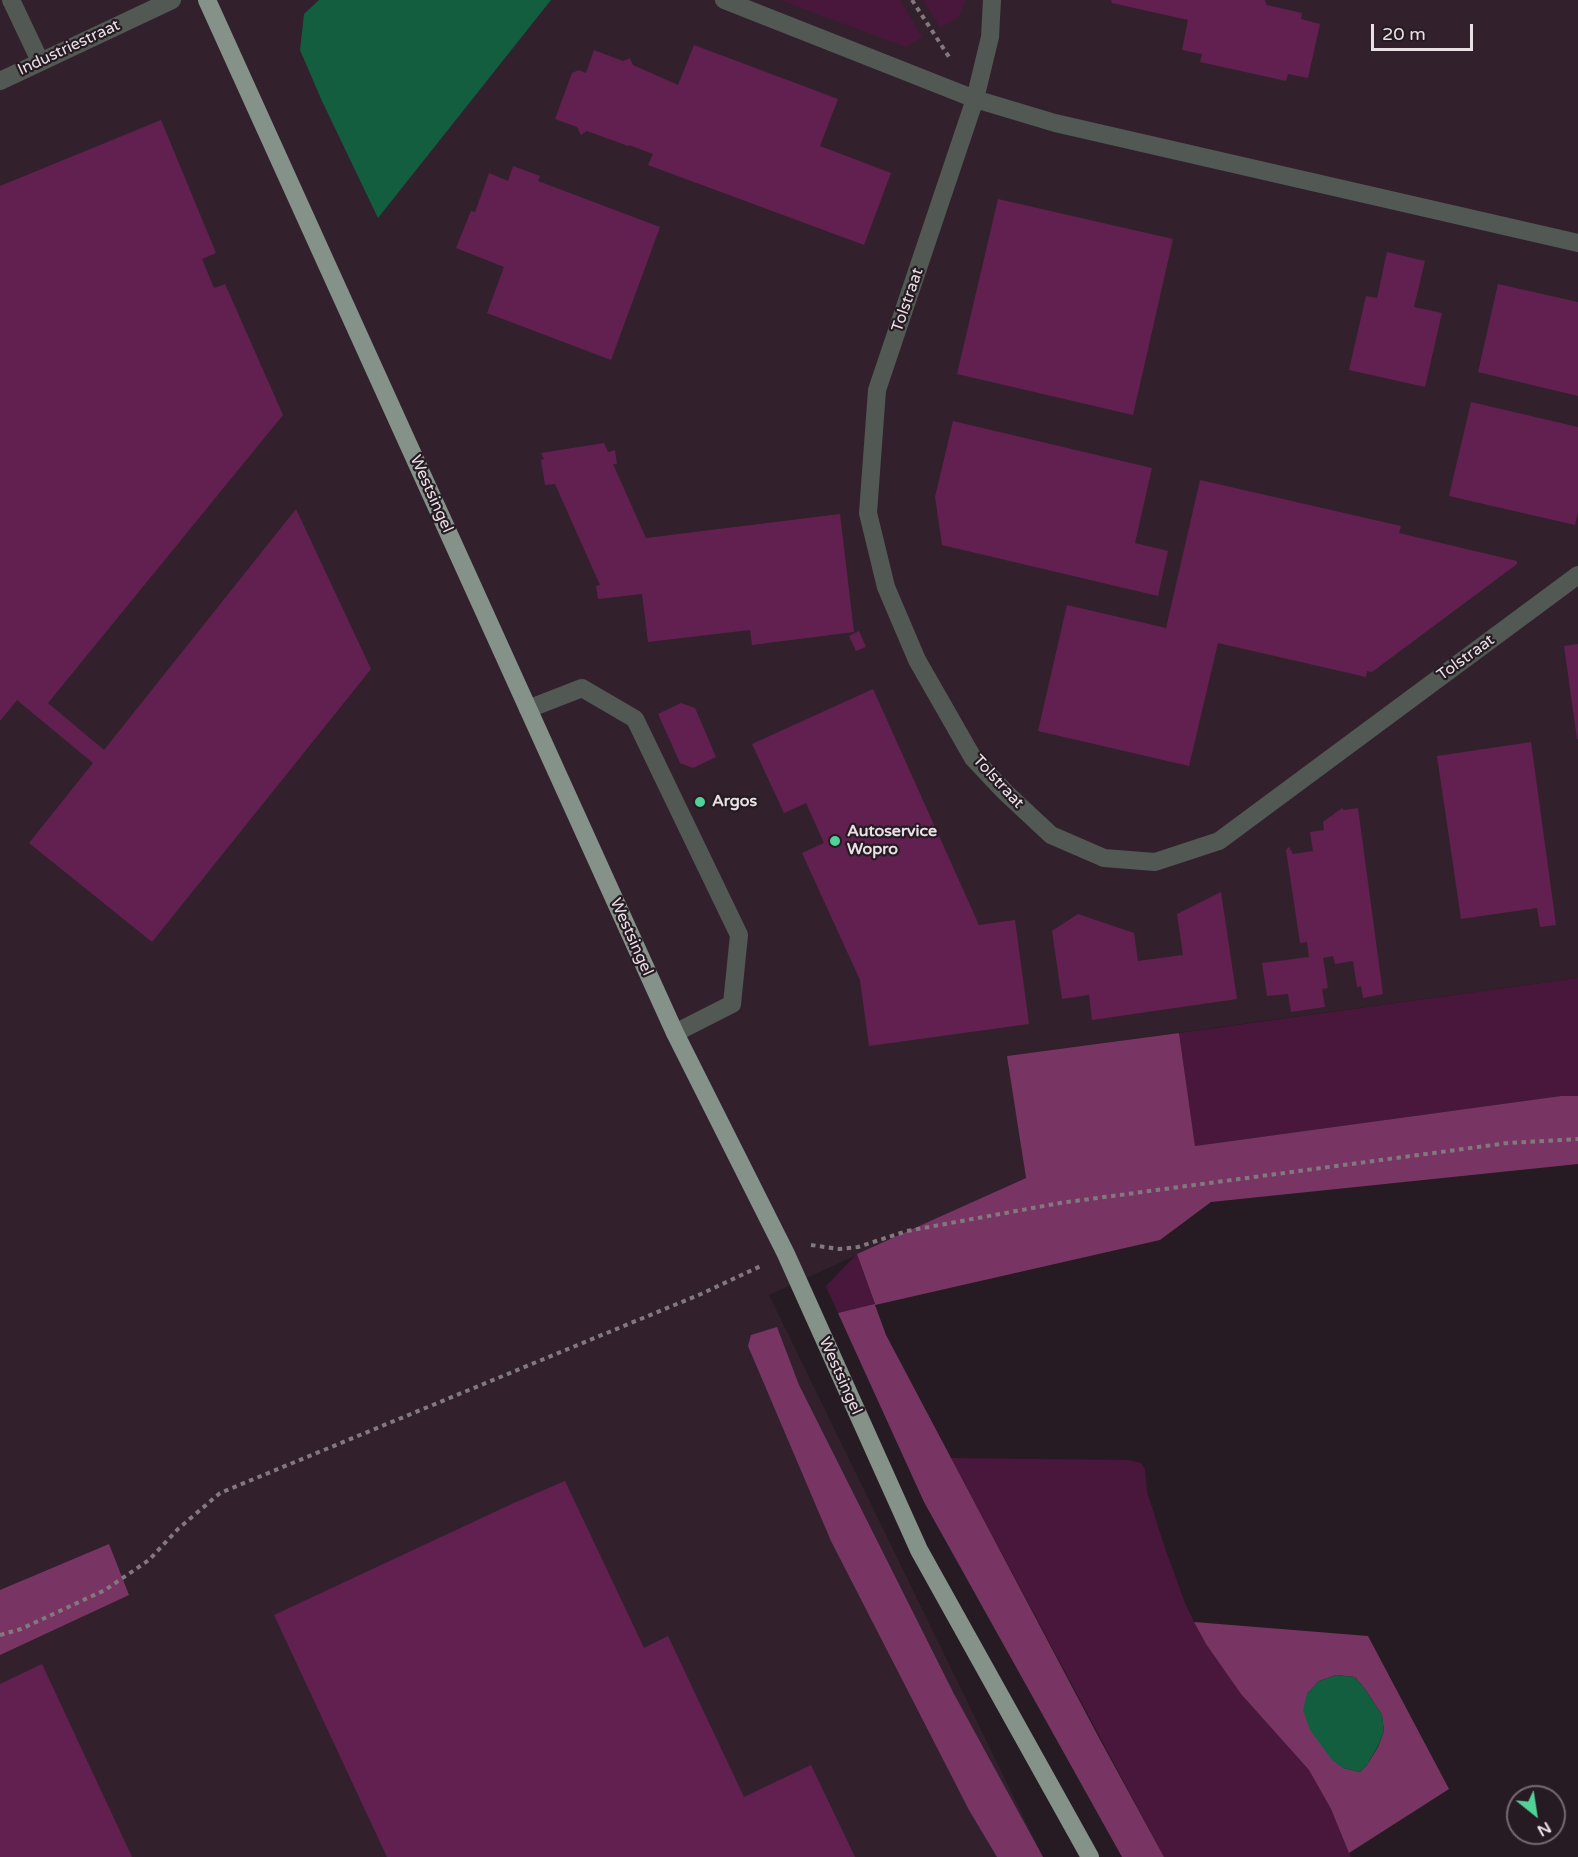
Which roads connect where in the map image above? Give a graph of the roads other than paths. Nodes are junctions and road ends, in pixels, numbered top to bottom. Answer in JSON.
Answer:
{"nodes":[{"id":1,"x":10,"y":0,"type":"edge"},
{"id":2,"x":172,"y":0,"type":"edge"},
{"id":3,"x":207,"y":0,"type":"edge"},
{"id":4,"x":724,"y":0,"type":"edge"},
{"id":5,"x":992,"y":0,"type":"edge"},
{"id":6,"x":40,"y":61,"type":"junction"},
{"id":7,"x":0,"y":81,"type":"edge"},
{"id":8,"x":975,"y":99,"type":"junction"},
{"id":9,"x":1578,"y":243,"type":"edge"},
{"id":10,"x":1578,"y":575,"type":"edge"},
{"id":11,"x":528,"y":709,"type":"junction"},
{"id":12,"x":675,"y":1033,"type":"junction"},
{"id":13,"x":1090,"y":1857,"type":"edge"}],
"edges":[{"from":1,"to":6,"type":"street"},
{"from":2,"to":6,"type":"street","name":"Industriestraat"},
{"from":3,"to":11,"type":"main road","name":"Westsingel"},
{"from":4,"to":8,"type":"street"},
{"from":5,"to":8,"type":"street","name":"Tolstraat"},
{"from":6,"to":7,"type":"street","name":"Industriestraat"},
{"from":8,"to":9,"type":"street"},
{"from":8,"to":10,"type":"street","name":"Tolstraat"},
{"from":11,"to":12,"type":"main road","name":"Westsingel"},
{"from":11,"to":12,"type":"street"},
{"from":12,"to":13,"type":"main road","name":"Westsingel"}]}
